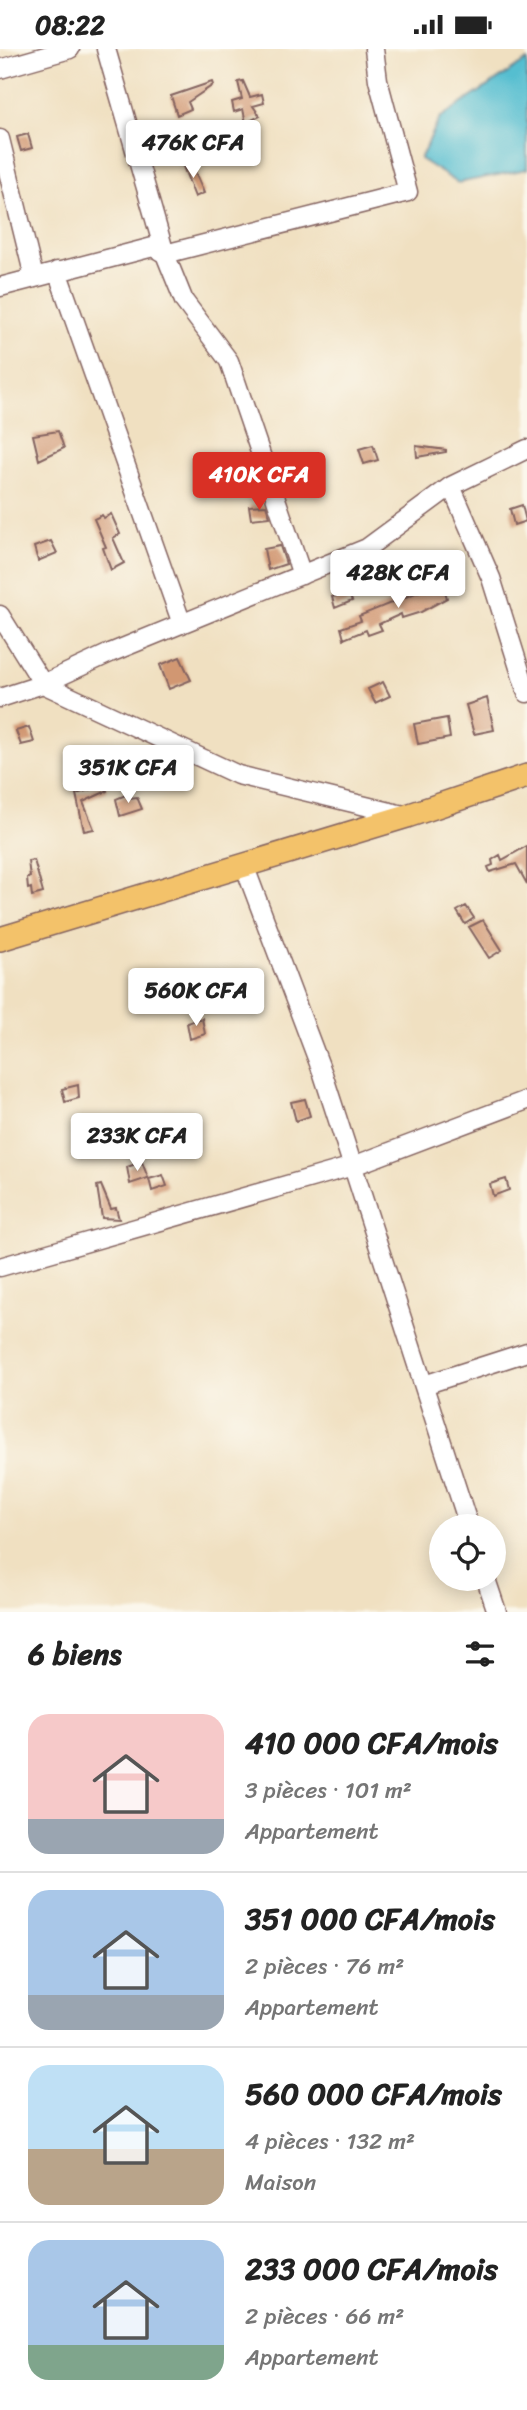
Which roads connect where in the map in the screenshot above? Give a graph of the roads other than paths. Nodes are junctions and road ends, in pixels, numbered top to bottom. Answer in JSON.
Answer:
{"nodes":[{"id":1,"x":71,"y":49,"type":"edge"},
{"id":2,"x":106,"y":49,"type":"edge"},
{"id":3,"x":374,"y":49,"type":"edge"},
{"id":4,"x":0,"y":69,"type":"edge"},
{"id":5,"x":0,"y":139,"type":"edge"},
{"id":6,"x":165,"y":254,"type":"junction"},
{"id":7,"x":57,"y":271,"type":"junction"},
{"id":8,"x":34,"y":277,"type":"junction"},
{"id":9,"x":0,"y":287,"type":"edge"},
{"id":10,"x":527,"y":449,"type":"edge"},
{"id":11,"x":450,"y":486,"type":"junction"},
{"id":12,"x":302,"y":575,"type":"junction"},
{"id":13,"x":0,"y":615,"type":"edge"},
{"id":14,"x":182,"y":624,"type":"junction"},
{"id":15,"x":43,"y":684,"type":"junction"},
{"id":16,"x":527,"y":693,"type":"edge"},
{"id":17,"x":0,"y":698,"type":"edge"},
{"id":18,"x":527,"y":776,"type":"edge"},
{"id":19,"x":407,"y":816,"type":"junction"},
{"id":20,"x":244,"y":865,"type":"junction"},
{"id":21,"x":0,"y":939,"type":"edge"},
{"id":22,"x":527,"y":1100,"type":"edge"},
{"id":23,"x":353,"y":1166,"type":"junction"},
{"id":24,"x":0,"y":1267,"type":"edge"},
{"id":25,"x":527,"y":1352,"type":"edge"},
{"id":26,"x":424,"y":1385,"type":"junction"},
{"id":27,"x":465,"y":1514,"type":"edge"},
{"id":28,"x":490,"y":1591,"type":"edge"},
{"id":29,"x":497,"y":1612,"type":"edge"}],
"edges":[{"from":1,"to":4,"type":"street"},
{"from":2,"to":6,"type":"street"},
{"from":3,"to":6,"type":"street"},
{"from":5,"to":8,"type":"street"},
{"from":6,"to":7,"type":"street"},
{"from":6,"to":12,"type":"street"},
{"from":7,"to":8,"type":"street"},
{"from":7,"to":14,"type":"street"},
{"from":8,"to":9,"type":"street"},
{"from":10,"to":11,"type":"street"},
{"from":11,"to":12,"type":"street"},
{"from":11,"to":16,"type":"street"},
{"from":12,"to":14,"type":"street"},
{"from":13,"to":15,"type":"street"},
{"from":14,"to":15,"type":"street"},
{"from":15,"to":17,"type":"street"},
{"from":15,"to":19,"type":"street"},
{"from":18,"to":19,"type":"main road"},
{"from":19,"to":20,"type":"main road"},
{"from":20,"to":21,"type":"main road"},
{"from":20,"to":23,"type":"street"},
{"from":22,"to":23,"type":"street"},
{"from":23,"to":24,"type":"street"},
{"from":23,"to":26,"type":"street"},
{"from":25,"to":26,"type":"street"},
{"from":26,"to":27,"type":"street"},
{"from":28,"to":29,"type":"street"}]}
